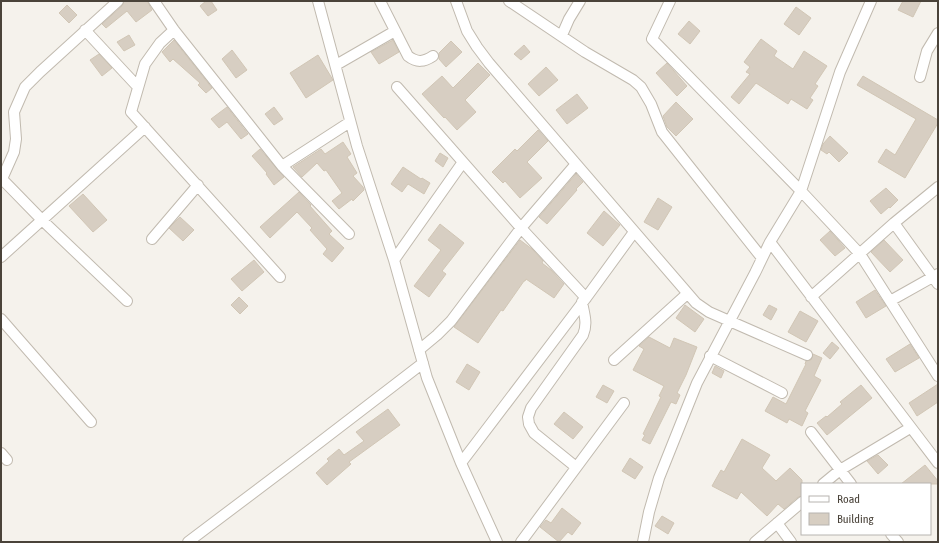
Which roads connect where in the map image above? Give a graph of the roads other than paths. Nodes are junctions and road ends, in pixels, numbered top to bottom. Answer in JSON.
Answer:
{"nodes":[{"id":1,"x":118,"y":1,"type":"edge"},
{"id":2,"x":154,"y":1,"type":"edge"},
{"id":3,"x":318,"y":1,"type":"edge"},
{"id":4,"x":380,"y":1,"type":"edge"},
{"id":5,"x":456,"y":1,"type":"edge"},
{"id":6,"x":509,"y":1,"type":"edge"},
{"id":7,"x":580,"y":1,"type":"edge"},
{"id":8,"x":670,"y":1,"type":"edge"},
{"id":9,"x":871,"y":1,"type":"edge"},
{"id":10,"x":85,"y":30,"type":"junction"},
{"id":11,"x":174,"y":30,"type":"junction"},
{"id":12,"x":395,"y":31,"type":"junction"},
{"id":13,"x":938,"y":33,"type":"edge"},
{"id":14,"x":562,"y":35,"type":"junction"},
{"id":15,"x":433,"y":56,"type":"dead end"},
{"id":16,"x":336,"y":65,"type":"junction"},
{"id":17,"x":920,"y":77,"type":"dead end"},
{"id":18,"x":138,"y":87,"type":"junction"},
{"id":19,"x":396,"y":87,"type":"dead end"},
{"id":20,"x":350,"y":122,"type":"junction"},
{"id":21,"x":145,"y":127,"type":"junction"},
{"id":22,"x":463,"y":162,"type":"junction"},
{"id":23,"x":576,"y":164,"type":"junction"},
{"id":24,"x":282,"y":166,"type":"junction"},
{"id":25,"x":1,"y":179,"type":"edge"},
{"id":26,"x":198,"y":185,"type":"junction"},
{"id":27,"x":938,"y":187,"type":"edge"},
{"id":28,"x":801,"y":191,"type":"junction"},
{"id":29,"x":42,"y":220,"type":"junction"},
{"id":30,"x":894,"y":223,"type":"junction"},
{"id":31,"x":521,"y":228,"type":"junction"},
{"id":32,"x":634,"y":232,"type":"junction"},
{"id":33,"x":349,"y":234,"type":"dead end"},
{"id":34,"x":152,"y":239,"type":"dead end"},
{"id":35,"x":770,"y":242,"type":"junction"},
{"id":36,"x":860,"y":254,"type":"junction"},
{"id":37,"x":1,"y":257,"type":"edge"},
{"id":38,"x":762,"y":258,"type":"junction"},
{"id":39,"x":394,"y":260,"type":"junction"},
{"id":40,"x":280,"y":277,"type":"dead end"},
{"id":41,"x":936,"y":278,"type":"edge"},
{"id":42,"x":688,"y":294,"type":"junction"},
{"id":43,"x":811,"y":297,"type":"junction"},
{"id":44,"x":584,"y":300,"type":"junction"},
{"id":45,"x":127,"y":301,"type":"dead end"},
{"id":46,"x":890,"y":301,"type":"junction"},
{"id":47,"x":1,"y":319,"type":"edge"},
{"id":48,"x":729,"y":321,"type":"junction"},
{"id":49,"x":419,"y":350,"type":"junction"},
{"id":50,"x":808,"y":355,"type":"dead end"},
{"id":51,"x":710,"y":356,"type":"junction"},
{"id":52,"x":614,"y":360,"type":"dead end"},
{"id":53,"x":423,"y":363,"type":"junction"},
{"id":54,"x":938,"y":376,"type":"edge"},
{"id":55,"x":782,"y":393,"type":"dead end"},
{"id":56,"x":624,"y":403,"type":"dead end"},
{"id":57,"x":91,"y":422,"type":"dead end"},
{"id":58,"x":910,"y":428,"type":"junction"},
{"id":59,"x":811,"y":432,"type":"dead end"},
{"id":60,"x":461,"y":463,"type":"junction"},
{"id":61,"x":938,"y":463,"type":"edge"},
{"id":62,"x":576,"y":467,"type":"junction"},
{"id":63,"x":840,"y":470,"type":"junction"},
{"id":64,"x":824,"y":483,"type":"edge"},
{"id":65,"x":850,"y":483,"type":"edge"},
{"id":66,"x":801,"y":503,"type":"edge"},
{"id":67,"x":777,"y":523,"type":"junction"},
{"id":68,"x":188,"y":542,"type":"edge"},
{"id":69,"x":497,"y":542,"type":"edge"},
{"id":70,"x":521,"y":542,"type":"edge"},
{"id":71,"x":643,"y":542,"type":"edge"},
{"id":72,"x":755,"y":542,"type":"edge"},
{"id":73,"x":791,"y":542,"type":"edge"}],
"edges":[{"from":1,"to":10,"type":"street"},
{"from":2,"to":11,"type":"street"},
{"from":3,"to":16,"type":"street"},
{"from":4,"to":12,"type":"street"},
{"from":5,"to":23,"type":"street"},
{"from":6,"to":14,"type":"street"},
{"from":7,"to":14,"type":"street"},
{"from":8,"to":28,"type":"street"},
{"from":9,"to":28,"type":"street"},
{"from":10,"to":18,"type":"street"},
{"from":10,"to":25,"type":"street"},
{"from":11,"to":18,"type":"street"},
{"from":11,"to":24,"type":"street"},
{"from":12,"to":15,"type":"street"},
{"from":12,"to":16,"type":"street"},
{"from":13,"to":17,"type":"street"},
{"from":14,"to":38,"type":"street"},
{"from":16,"to":20,"type":"street"},
{"from":18,"to":21,"type":"street"},
{"from":19,"to":22,"type":"street"},
{"from":20,"to":24,"type":"street"},
{"from":20,"to":39,"type":"street"},
{"from":21,"to":26,"type":"street"},
{"from":21,"to":29,"type":"street"},
{"from":22,"to":31,"type":"street"},
{"from":22,"to":39,"type":"street"},
{"from":23,"to":31,"type":"street"},
{"from":23,"to":32,"type":"street"},
{"from":24,"to":33,"type":"street"},
{"from":25,"to":29,"type":"street"},
{"from":26,"to":34,"type":"street"},
{"from":26,"to":40,"type":"street"},
{"from":27,"to":30,"type":"street"},
{"from":28,"to":35,"type":"street"},
{"from":28,"to":36,"type":"street"},
{"from":29,"to":37,"type":"street"},
{"from":29,"to":45,"type":"street"},
{"from":30,"to":36,"type":"street"},
{"from":30,"to":41,"type":"street"},
{"from":31,"to":44,"type":"street"},
{"from":31,"to":49,"type":"street"},
{"from":32,"to":42,"type":"street"},
{"from":32,"to":44,"type":"street"},
{"from":35,"to":38,"type":"street"},
{"from":35,"to":43,"type":"street"},
{"from":36,"to":43,"type":"street"},
{"from":36,"to":46,"type":"street"},
{"from":38,"to":48,"type":"street"},
{"from":39,"to":49,"type":"street"},
{"from":41,"to":46,"type":"street"},
{"from":42,"to":48,"type":"street"},
{"from":42,"to":52,"type":"street"},
{"from":43,"to":58,"type":"street"},
{"from":44,"to":60,"type":"street"},
{"from":44,"to":62,"type":"street"},
{"from":46,"to":54,"type":"street"},
{"from":47,"to":57,"type":"street"},
{"from":48,"to":50,"type":"street"},
{"from":48,"to":51,"type":"street"},
{"from":49,"to":53,"type":"street"},
{"from":51,"to":55,"type":"street"},
{"from":51,"to":71,"type":"street"},
{"from":53,"to":60,"type":"street"},
{"from":53,"to":68,"type":"street"},
{"from":56,"to":62,"type":"street"},
{"from":58,"to":61,"type":"street"},
{"from":58,"to":63,"type":"street"},
{"from":59,"to":63,"type":"street"},
{"from":60,"to":69,"type":"street"},
{"from":62,"to":70,"type":"street"},
{"from":63,"to":64,"type":"street"},
{"from":63,"to":65,"type":"street"},
{"from":66,"to":67,"type":"street"},
{"from":67,"to":72,"type":"street"},
{"from":67,"to":73,"type":"street"}]}
